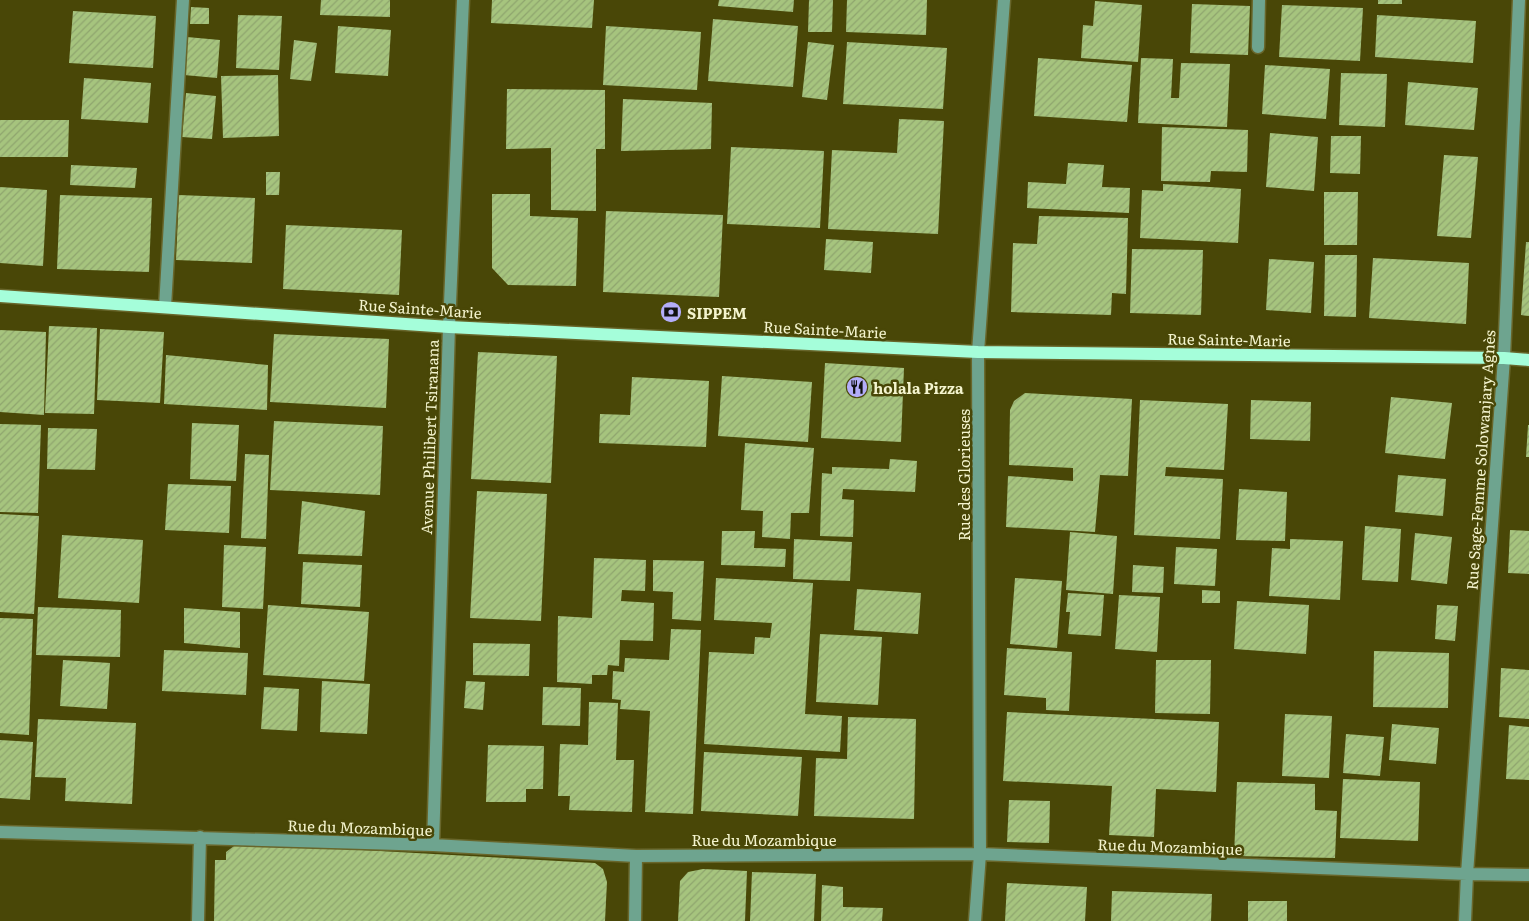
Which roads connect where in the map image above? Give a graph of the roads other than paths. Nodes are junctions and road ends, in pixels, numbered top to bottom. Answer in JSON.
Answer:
{"nodes":[{"id":1,"x":183,"y":0,"type":"edge"},
{"id":2,"x":463,"y":0,"type":"edge"},
{"id":3,"x":1004,"y":0,"type":"edge"},
{"id":4,"x":1259,"y":0,"type":"edge"},
{"id":5,"x":1519,"y":0,"type":"edge"},
{"id":6,"x":1258,"y":47,"type":"dead end"},
{"id":7,"x":0,"y":296,"type":"edge"},
{"id":8,"x":165,"y":307,"type":"junction"},
{"id":9,"x":449,"y":327,"type":"junction"},
{"id":10,"x":978,"y":352,"type":"junction"},
{"id":11,"x":1504,"y":358,"type":"junction"},
{"id":12,"x":1529,"y":360,"type":"edge"},
{"id":13,"x":0,"y":832,"type":"edge"},
{"id":14,"x":200,"y":837,"type":"junction"},
{"id":15,"x":432,"y":845,"type":"junction"},
{"id":16,"x":980,"y":854,"type":"junction"},
{"id":17,"x":636,"y":856,"type":"junction"},
{"id":18,"x":1467,"y":874,"type":"junction"},
{"id":19,"x":1529,"y":874,"type":"edge"},
{"id":20,"x":198,"y":921,"type":"edge"},
{"id":21,"x":635,"y":921,"type":"edge"},
{"id":22,"x":975,"y":921,"type":"edge"},
{"id":23,"x":1465,"y":921,"type":"edge"}],
"edges":[{"from":1,"to":8,"type":"street"},
{"from":2,"to":9,"type":"street","name":"Avenue Philibert Tsiranana"},
{"from":3,"to":10,"type":"street","name":"Rue des Glorieuses"},
{"from":4,"to":6,"type":"street"},
{"from":5,"to":11,"type":"street","name":"Rue Sage-Femme Solowanjary Agnès"},
{"from":7,"to":8,"type":"main road","name":"Rue Sainte-Marie"},
{"from":8,"to":9,"type":"main road","name":"Rue Sainte-Marie"},
{"from":9,"to":10,"type":"main road","name":"Rue Sainte-Marie"},
{"from":9,"to":15,"type":"street","name":"Avenue Philibert Tsiranana"},
{"from":10,"to":11,"type":"main road","name":"Rue Sainte-Marie"},
{"from":10,"to":16,"type":"street","name":"Rue des Glorieuses"},
{"from":11,"to":12,"type":"main road","name":"Rue Sainte-Marie"},
{"from":11,"to":18,"type":"street","name":"Rue Sage-Femme Solowanjary Agnès"},
{"from":13,"to":14,"type":"street","name":"Rue du Mozambique"},
{"from":14,"to":15,"type":"street","name":"Rue du Mozambique"},
{"from":14,"to":20,"type":"street"},
{"from":15,"to":17,"type":"street","name":"Rue du Mozambique"},
{"from":16,"to":17,"type":"street","name":"Rue du Mozambique"},
{"from":16,"to":18,"type":"street","name":"Rue du Mozambique"},
{"from":16,"to":22,"type":"street","name":"Rue des Glorieuses"},
{"from":17,"to":21,"type":"street"},
{"from":18,"to":19,"type":"street","name":"Rue du Mozambique"},
{"from":18,"to":23,"type":"street","name":"Rue Sage-Femme Solowanjary Agnès"}]}
